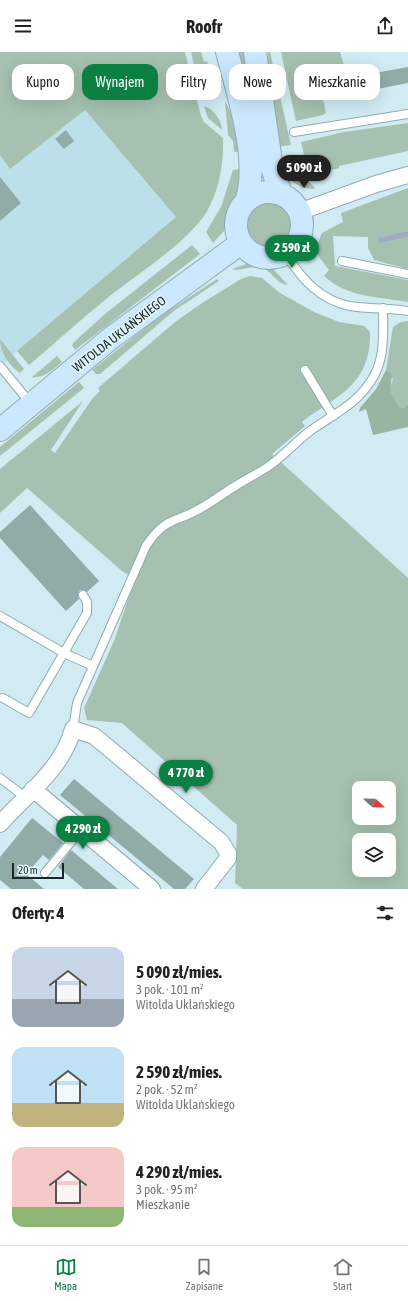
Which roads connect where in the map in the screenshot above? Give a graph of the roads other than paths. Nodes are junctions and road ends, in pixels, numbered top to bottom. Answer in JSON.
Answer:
{"nodes":[{"id":1,"x":227,"y":52,"type":"edge"},
{"id":2,"x":255,"y":52,"type":"edge"},
{"id":3,"x":408,"y":114,"type":"edge"},
{"id":4,"x":294,"y":132,"type":"dead end"},
{"id":5,"x":408,"y":175,"type":"edge"},
{"id":6,"x":281,"y":194,"type":"junction"},
{"id":7,"x":247,"y":199,"type":"junction"},
{"id":8,"x":299,"y":212,"type":"junction"},
{"id":9,"x":241,"y":243,"type":"junction"},
{"id":10,"x":285,"y":253,"type":"junction"},
{"id":11,"x":342,"y":261,"type":"dead end"},
{"id":12,"x":408,"y":274,"type":"edge"},
{"id":13,"x":383,"y":308,"type":"junction"},
{"id":14,"x":408,"y":311,"type":"edge"},
{"id":15,"x":0,"y":366,"type":"edge"},
{"id":16,"x":305,"y":370,"type":"dead end"},
{"id":17,"x":31,"y":404,"type":"junction"},
{"id":18,"x":333,"y":416,"type":"junction"},
{"id":19,"x":0,"y":430,"type":"edge"},
{"id":20,"x":83,"y":595,"type":"dead end"},
{"id":21,"x":0,"y":616,"type":"edge"},
{"id":22,"x":64,"y":653,"type":"junction"},
{"id":23,"x":93,"y":666,"type":"junction"},
{"id":24,"x":3,"y":698,"type":"dead end"},
{"id":25,"x":73,"y":729,"type":"junction"},
{"id":26,"x":0,"y":778,"type":"edge"},
{"id":27,"x":29,"y":793,"type":"junction"},
{"id":28,"x":0,"y":824,"type":"edge"},
{"id":29,"x":81,"y":830,"type":"junction"},
{"id":30,"x":45,"y":873,"type":"dead end"},
{"id":31,"x":152,"y":889,"type":"edge"},
{"id":32,"x":204,"y":889,"type":"edge"}],
"edges":[{"from":1,"to":7,"type":"street"},
{"from":2,"to":6,"type":"street"},
{"from":3,"to":4,"type":"lane"},
{"from":5,"to":8,"type":"street"},
{"from":6,"to":7,"type":"street"},
{"from":6,"to":8,"type":"street"},
{"from":7,"to":9,"type":"street"},
{"from":8,"to":10,"type":"street"},
{"from":9,"to":10,"type":"street"},
{"from":9,"to":17,"type":"street","name":"WITOLDA UKLAŃSKIEGO"},
{"from":10,"to":13,"type":"lane"},
{"from":11,"to":12,"type":"lane"},
{"from":13,"to":14,"type":"lane"},
{"from":13,"to":18,"type":"lane"},
{"from":15,"to":17,"type":"lane"},
{"from":16,"to":18,"type":"lane"},
{"from":17,"to":19,"type":"street","name":"WITOLDA UKLAŃSKIEGO"},
{"from":18,"to":23,"type":"lane"},
{"from":20,"to":22,"type":"lane"},
{"from":21,"to":22,"type":"lane"},
{"from":22,"to":23,"type":"lane"},
{"from":22,"to":24,"type":"lane"},
{"from":23,"to":25,"type":"lane"},
{"from":25,"to":27,"type":"street"},
{"from":25,"to":32,"type":"street"},
{"from":26,"to":27,"type":"lane"},
{"from":27,"to":28,"type":"street"},
{"from":27,"to":29,"type":"street"},
{"from":29,"to":30,"type":"lane"},
{"from":29,"to":31,"type":"street"}]}
